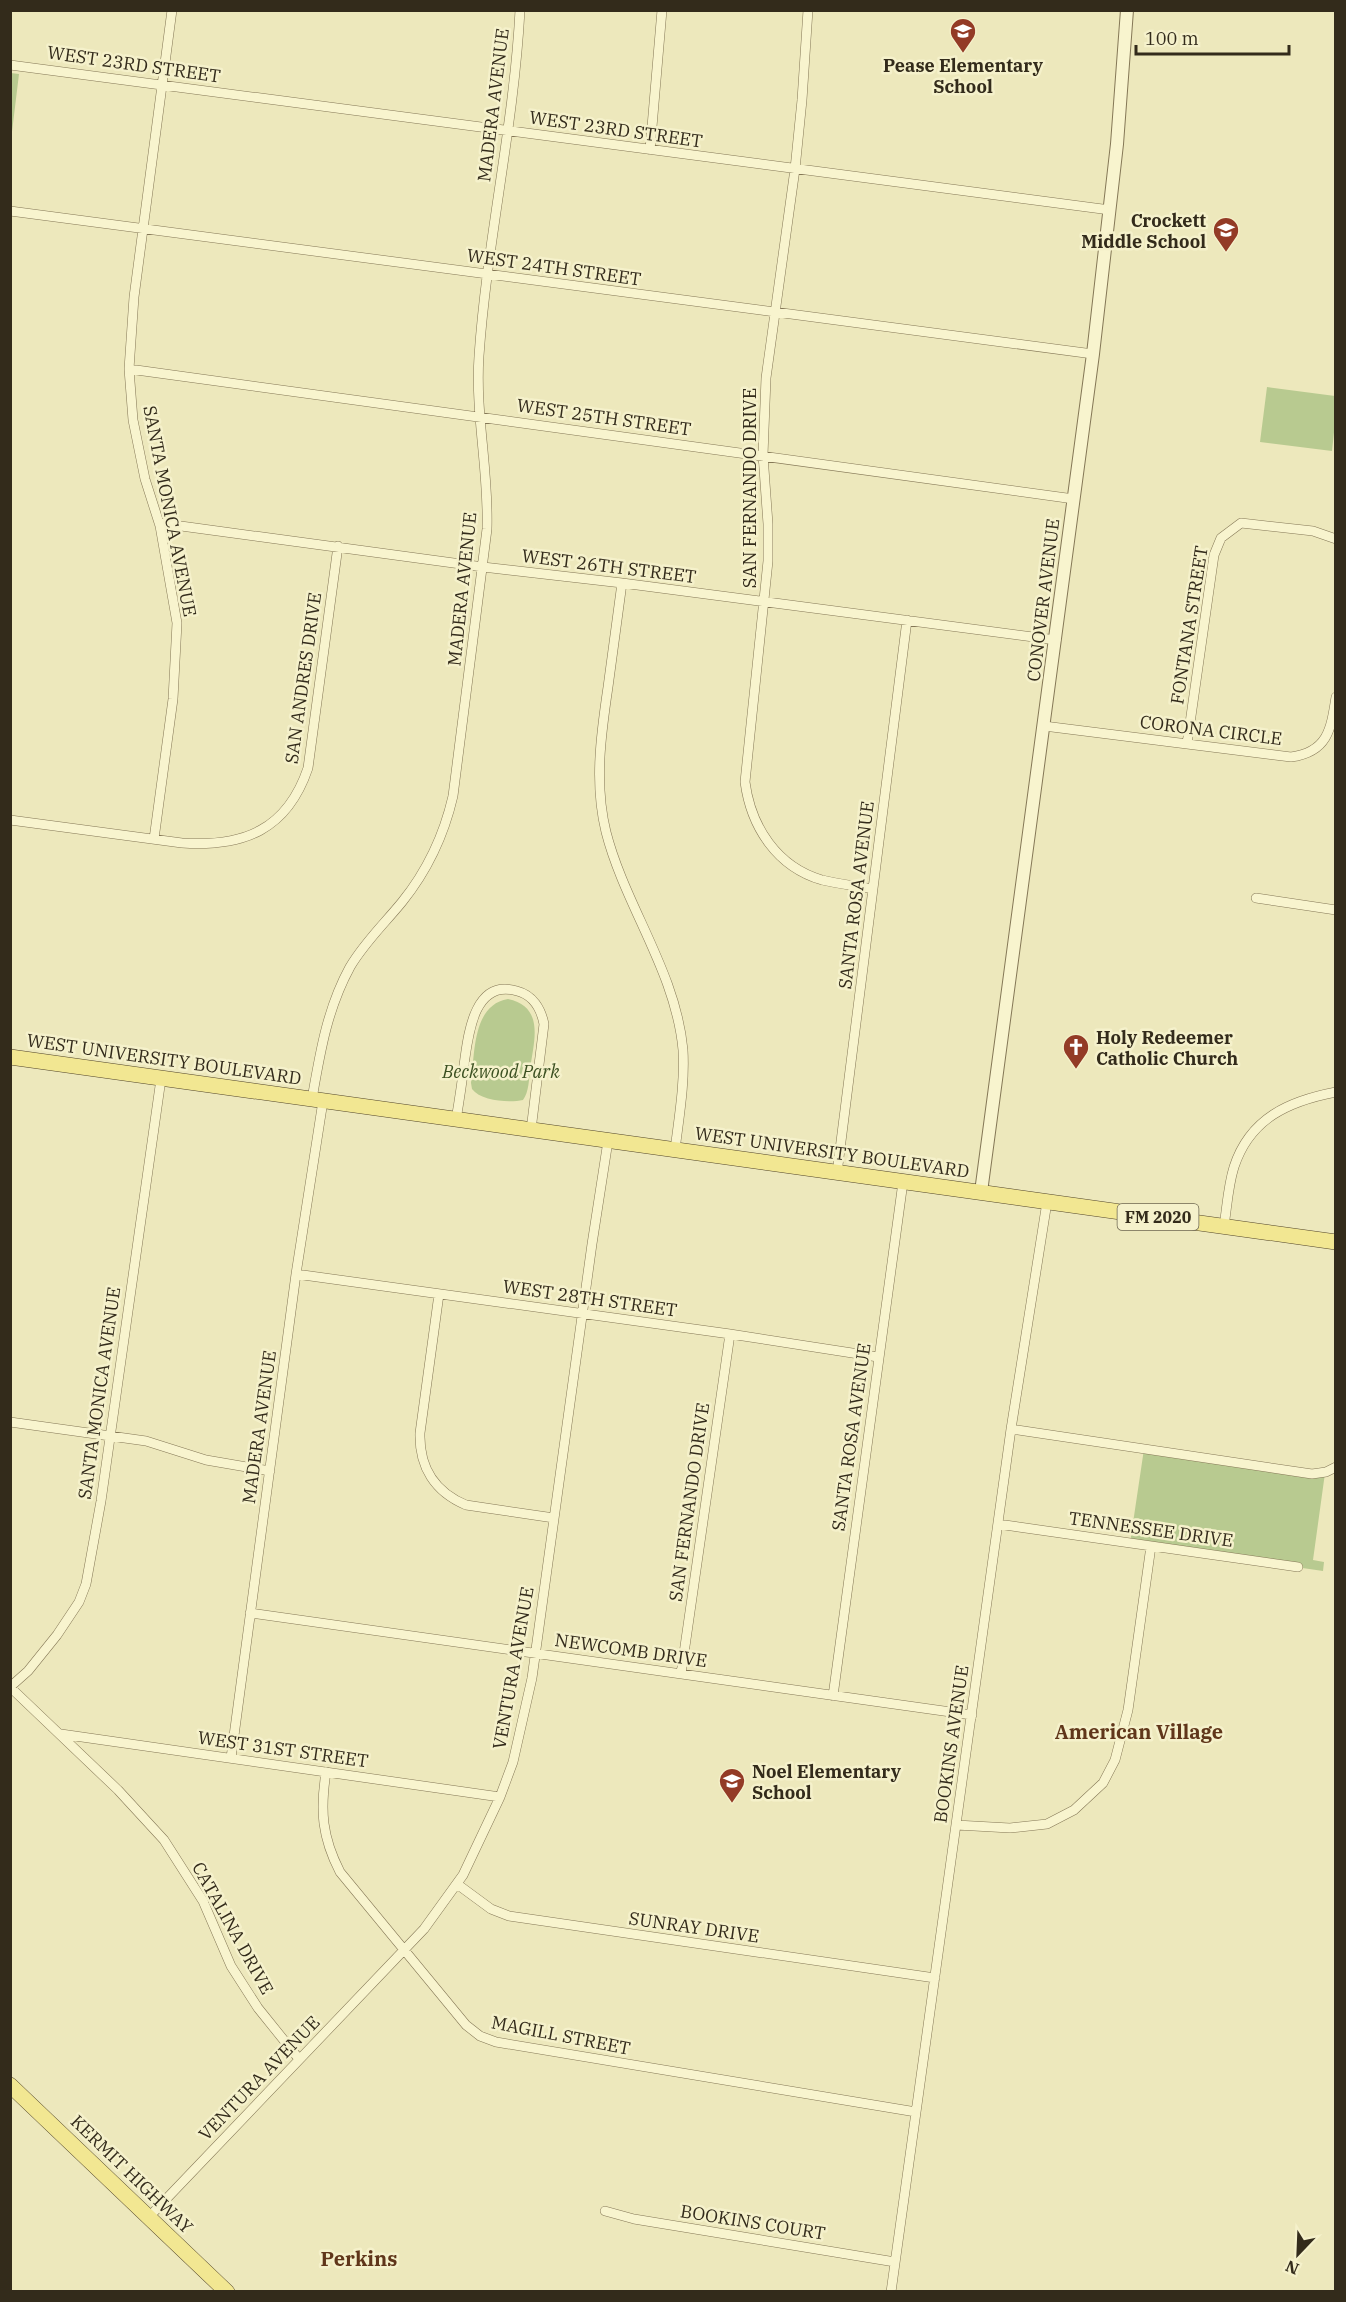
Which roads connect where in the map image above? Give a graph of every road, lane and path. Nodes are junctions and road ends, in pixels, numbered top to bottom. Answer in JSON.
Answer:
{"nodes":[{"id":1,"x":172,"y":10,"type":"edge"},
{"id":2,"x":520,"y":10,"type":"edge"},
{"id":3,"x":662,"y":10,"type":"edge"},
{"id":4,"x":808,"y":10,"type":"edge"},
{"id":5,"x":1127,"y":10,"type":"edge"},
{"id":6,"x":10,"y":65,"type":"edge"},
{"id":7,"x":162,"y":85,"type":"junction"},
{"id":8,"x":508,"y":131,"type":"junction"},
{"id":9,"x":650,"y":150,"type":"junction"},
{"id":10,"x":795,"y":169,"type":"junction"},
{"id":11,"x":1110,"y":210,"type":"junction"},
{"id":12,"x":10,"y":212,"type":"edge"},
{"id":13,"x":142,"y":229,"type":"junction"},
{"id":14,"x":489,"y":275,"type":"junction"},
{"id":15,"x":774,"y":313,"type":"junction"},
{"id":16,"x":1093,"y":354,"type":"junction"},
{"id":17,"x":129,"y":369,"type":"junction"},
{"id":18,"x":480,"y":417,"type":"junction"},
{"id":19,"x":763,"y":456,"type":"junction"},
{"id":20,"x":1074,"y":499,"type":"junction"},
{"id":21,"x":159,"y":523,"type":"junction"},
{"id":22,"x":1335,"y":539,"type":"edge"},
{"id":23,"x":338,"y":546,"type":"junction"},
{"id":24,"x":483,"y":567,"type":"junction"},
{"id":25,"x":622,"y":583,"type":"junction"},
{"id":26,"x":765,"y":602,"type":"junction"},
{"id":27,"x":907,"y":620,"type":"junction"},
{"id":28,"x":1056,"y":640,"type":"junction"},
{"id":29,"x":1335,"y":697,"type":"edge"},
{"id":30,"x":1044,"y":726,"type":"junction"},
{"id":31,"x":1187,"y":744,"type":"junction"},
{"id":32,"x":10,"y":820,"type":"edge"},
{"id":33,"x":154,"y":839,"type":"junction"},
{"id":34,"x":873,"y":889,"type":"junction"},
{"id":35,"x":1256,"y":898,"type":"dead end"},
{"id":36,"x":1335,"y":910,"type":"edge"},
{"id":37,"x":10,"y":1057,"type":"edge"},
{"id":38,"x":161,"y":1079,"type":"junction"},
{"id":39,"x":1335,"y":1092,"type":"edge"},
{"id":40,"x":318,"y":1100,"type":"junction"},
{"id":41,"x":456,"y":1120,"type":"junction"},
{"id":42,"x":531,"y":1130,"type":"junction"},
{"id":43,"x":608,"y":1141,"type":"junction"},
{"id":44,"x":675,"y":1149,"type":"junction"},
{"id":45,"x":837,"y":1173,"type":"junction"},
{"id":46,"x":903,"y":1182,"type":"junction"},
{"id":47,"x":981,"y":1192,"type":"junction"},
{"id":48,"x":1047,"y":1202,"type":"junction"},
{"id":49,"x":1224,"y":1226,"type":"junction"},
{"id":50,"x":1335,"y":1242,"type":"edge"},
{"id":51,"x":296,"y":1274,"type":"junction"},
{"id":52,"x":439,"y":1294,"type":"junction"},
{"id":53,"x":582,"y":1313,"type":"junction"},
{"id":54,"x":730,"y":1334,"type":"junction"},
{"id":55,"x":878,"y":1357,"type":"junction"},
{"id":56,"x":10,"y":1422,"type":"edge"},
{"id":57,"x":1011,"y":1429,"type":"junction"},
{"id":58,"x":110,"y":1435,"type":"junction"},
{"id":59,"x":1335,"y":1467,"type":"edge"},
{"id":60,"x":270,"y":1472,"type":"junction"},
{"id":61,"x":554,"y":1518,"type":"junction"},
{"id":62,"x":998,"y":1524,"type":"junction"},
{"id":63,"x":1151,"y":1546,"type":"junction"},
{"id":64,"x":1298,"y":1567,"type":"dead end"},
{"id":65,"x":250,"y":1613,"type":"junction"},
{"id":66,"x":535,"y":1653,"type":"junction"},
{"id":67,"x":681,"y":1674,"type":"junction"},
{"id":68,"x":10,"y":1687,"type":"edge"},
{"id":69,"x":833,"y":1696,"type":"junction"},
{"id":70,"x":972,"y":1715,"type":"junction"},
{"id":71,"x":61,"y":1734,"type":"junction"},
{"id":72,"x":231,"y":1758,"type":"junction"},
{"id":73,"x":326,"y":1772,"type":"junction"},
{"id":74,"x":500,"y":1797,"type":"junction"},
{"id":75,"x":956,"y":1825,"type":"junction"},
{"id":76,"x":457,"y":1884,"type":"junction"},
{"id":77,"x":405,"y":1951,"type":"junction"},
{"id":78,"x":935,"y":1978,"type":"junction"},
{"id":79,"x":300,"y":2059,"type":"junction"},
{"id":80,"x":10,"y":2085,"type":"edge"},
{"id":81,"x":916,"y":2112,"type":"junction"},
{"id":82,"x":605,"y":2211,"type":"dead end"},
{"id":83,"x":149,"y":2217,"type":"junction"},
{"id":84,"x":895,"y":2262,"type":"junction"},
{"id":85,"x":227,"y":2292,"type":"edge"},
{"id":86,"x":891,"y":2292,"type":"edge"}],
"edges":[{"from":1,"to":7,"type":"street","name":"SANTA MONICA AVENUE"},
{"from":2,"to":8,"type":"street","name":"MADERA AVENUE"},
{"from":3,"to":9,"type":"street"},
{"from":4,"to":10,"type":"street","name":"SAN FERNANDO DRIVE"},
{"from":5,"to":11,"type":"street","name":"CONOVER AVENUE"},
{"from":6,"to":7,"type":"street","name":"WEST 23RD STREET"},
{"from":7,"to":8,"type":"street","name":"WEST 23RD STREET"},
{"from":7,"to":13,"type":"street","name":"SANTA MONICA AVENUE"},
{"from":8,"to":9,"type":"street","name":"WEST 23RD STREET"},
{"from":8,"to":14,"type":"street","name":"MADERA AVENUE"},
{"from":9,"to":10,"type":"street","name":"WEST 23RD STREET"},
{"from":10,"to":11,"type":"street","name":"WEST 23RD STREET"},
{"from":10,"to":15,"type":"street","name":"SAN FERNANDO DRIVE"},
{"from":11,"to":16,"type":"street","name":"CONOVER AVENUE"},
{"from":12,"to":13,"type":"street","name":"WEST 24TH STREET"},
{"from":13,"to":14,"type":"street","name":"WEST 24TH STREET"},
{"from":13,"to":17,"type":"street","name":"SANTA MONICA AVENUE"},
{"from":14,"to":15,"type":"street","name":"WEST 24TH STREET"},
{"from":14,"to":18,"type":"street","name":"MADERA AVENUE"},
{"from":15,"to":16,"type":"street","name":"WEST 24TH STREET"},
{"from":15,"to":19,"type":"street","name":"SAN FERNANDO DRIVE"},
{"from":16,"to":20,"type":"street","name":"CONOVER AVENUE"},
{"from":17,"to":18,"type":"street","name":"WEST 25TH STREET"},
{"from":17,"to":21,"type":"street","name":"SANTA MONICA AVENUE"},
{"from":18,"to":19,"type":"street","name":"WEST 25TH STREET"},
{"from":18,"to":24,"type":"street","name":"MADERA AVENUE"},
{"from":19,"to":20,"type":"street","name":"WEST 25TH STREET"},
{"from":19,"to":26,"type":"street","name":"SAN FERNANDO DRIVE"},
{"from":20,"to":28,"type":"street","name":"CONOVER AVENUE"},
{"from":21,"to":23,"type":"street","name":"WEST 26TH STREET"},
{"from":21,"to":33,"type":"street","name":"SANTA MONICA AVENUE"},
{"from":22,"to":31,"type":"street","name":"FONTANA STREET"},
{"from":23,"to":24,"type":"street","name":"WEST 26TH STREET"},
{"from":23,"to":33,"type":"street","name":"SAN ANDRES DRIVE"},
{"from":24,"to":25,"type":"street","name":"WEST 26TH STREET"},
{"from":24,"to":40,"type":"street","name":"MADERA AVENUE"},
{"from":25,"to":26,"type":"street","name":"WEST 26TH STREET"},
{"from":25,"to":44,"type":"street"},
{"from":26,"to":27,"type":"street","name":"WEST 26TH STREET"},
{"from":26,"to":34,"type":"street","name":"SAN FERNANDO DRIVE"},
{"from":27,"to":28,"type":"street","name":"WEST 26TH STREET"},
{"from":27,"to":34,"type":"street","name":"SANTA ROSA AVENUE"},
{"from":28,"to":30,"type":"street","name":"CONOVER AVENUE"},
{"from":29,"to":31,"type":"street","name":"CORONA CIRCLE"},
{"from":30,"to":31,"type":"street","name":"CORONA CIRCLE"},
{"from":30,"to":47,"type":"street","name":"CONOVER AVENUE"},
{"from":32,"to":33,"type":"street","name":"SAN ANDRES DRIVE"},
{"from":34,"to":45,"type":"street","name":"SANTA ROSA AVENUE"},
{"from":35,"to":36,"type":"street"},
{"from":37,"to":38,"type":"main road","name":"WEST UNIVERSITY BOULEVARD"},
{"from":38,"to":40,"type":"main road","name":"WEST UNIVERSITY BOULEVARD"},
{"from":38,"to":58,"type":"street","name":"SANTA MONICA AVENUE"},
{"from":39,"to":49,"type":"street"},
{"from":40,"to":41,"type":"main road","name":"WEST UNIVERSITY BOULEVARD"},
{"from":40,"to":51,"type":"street","name":"MADERA AVENUE"},
{"from":41,"to":42,"type":"main road","name":"WEST UNIVERSITY BOULEVARD"},
{"from":41,"to":42,"type":"street"},
{"from":42,"to":43,"type":"main road","name":"WEST UNIVERSITY BOULEVARD"},
{"from":43,"to":44,"type":"main road","name":"WEST UNIVERSITY BOULEVARD"},
{"from":43,"to":53,"type":"street","name":"VENTURA AVENUE"},
{"from":44,"to":45,"type":"main road","name":"WEST UNIVERSITY BOULEVARD"},
{"from":45,"to":46,"type":"main road","name":"WEST UNIVERSITY BOULEVARD"},
{"from":46,"to":47,"type":"main road","name":"WEST UNIVERSITY BOULEVARD"},
{"from":46,"to":55,"type":"street","name":"SANTA ROSA AVENUE"},
{"from":47,"to":48,"type":"main road","name":"WEST UNIVERSITY BOULEVARD","number":"FM 2020"},
{"from":48,"to":49,"type":"main road","name":"WEST UNIVERSITY BOULEVARD","number":"FM 2020"},
{"from":48,"to":57,"type":"street","name":"BOOKINS AVENUE"},
{"from":49,"to":50,"type":"main road","name":"WEST UNIVERSITY BOULEVARD","number":"FM 2020"},
{"from":51,"to":52,"type":"street","name":"WEST 28TH STREET"},
{"from":51,"to":60,"type":"street","name":"MADERA AVENUE"},
{"from":52,"to":53,"type":"street","name":"WEST 28TH STREET"},
{"from":52,"to":61,"type":"street"},
{"from":53,"to":54,"type":"street","name":"WEST 28TH STREET"},
{"from":53,"to":61,"type":"street","name":"VENTURA AVENUE"},
{"from":54,"to":55,"type":"street","name":"WEST 28TH STREET"},
{"from":54,"to":67,"type":"street","name":"SAN FERNANDO DRIVE"},
{"from":55,"to":69,"type":"street","name":"SANTA ROSA AVENUE"},
{"from":56,"to":58,"type":"street"},
{"from":57,"to":59,"type":"street"},
{"from":57,"to":62,"type":"street","name":"BOOKINS AVENUE"},
{"from":58,"to":60,"type":"street"},
{"from":58,"to":68,"type":"street","name":"SANTA MONICA AVENUE"},
{"from":60,"to":65,"type":"street","name":"MADERA AVENUE"},
{"from":61,"to":66,"type":"street","name":"VENTURA AVENUE"},
{"from":62,"to":63,"type":"street","name":"TENNESSEE DRIVE"},
{"from":62,"to":70,"type":"street","name":"BOOKINS AVENUE"},
{"from":63,"to":64,"type":"street","name":"TENNESSEE DRIVE"},
{"from":63,"to":75,"type":"street"},
{"from":65,"to":66,"type":"street","name":"NEWCOMB DRIVE"},
{"from":65,"to":72,"type":"street","name":"MADERA AVENUE"},
{"from":66,"to":67,"type":"street","name":"NEWCOMB DRIVE"},
{"from":66,"to":74,"type":"street","name":"VENTURA AVENUE"},
{"from":67,"to":69,"type":"street","name":"NEWCOMB DRIVE"},
{"from":68,"to":71,"type":"street","name":"CATALINA DRIVE"},
{"from":69,"to":70,"type":"street","name":"NEWCOMB DRIVE"},
{"from":70,"to":75,"type":"street","name":"BOOKINS AVENUE"},
{"from":71,"to":72,"type":"street","name":"WEST 31ST STREET"},
{"from":71,"to":79,"type":"street","name":"CATALINA DRIVE"},
{"from":72,"to":73,"type":"street","name":"WEST 31ST STREET"},
{"from":73,"to":74,"type":"street","name":"WEST 31ST STREET"},
{"from":73,"to":77,"type":"street","name":"MAGILL STREET"},
{"from":74,"to":76,"type":"street","name":"VENTURA AVENUE"},
{"from":75,"to":78,"type":"street","name":"BOOKINS AVENUE"},
{"from":76,"to":77,"type":"street","name":"VENTURA AVENUE"},
{"from":76,"to":78,"type":"street","name":"SUNRAY DRIVE"},
{"from":77,"to":79,"type":"street","name":"VENTURA AVENUE"},
{"from":77,"to":81,"type":"street","name":"MAGILL STREET"},
{"from":78,"to":81,"type":"street","name":"BOOKINS AVENUE"},
{"from":79,"to":83,"type":"street","name":"VENTURA AVENUE"},
{"from":80,"to":83,"type":"main road","name":"KERMIT HIGHWAY"},
{"from":81,"to":84,"type":"street","name":"BOOKINS AVENUE"},
{"from":82,"to":84,"type":"street","name":"BOOKINS COURT"},
{"from":83,"to":85,"type":"main road","name":"KERMIT HIGHWAY"},
{"from":84,"to":86,"type":"street","name":"BOOKINS AVENUE"}]}
